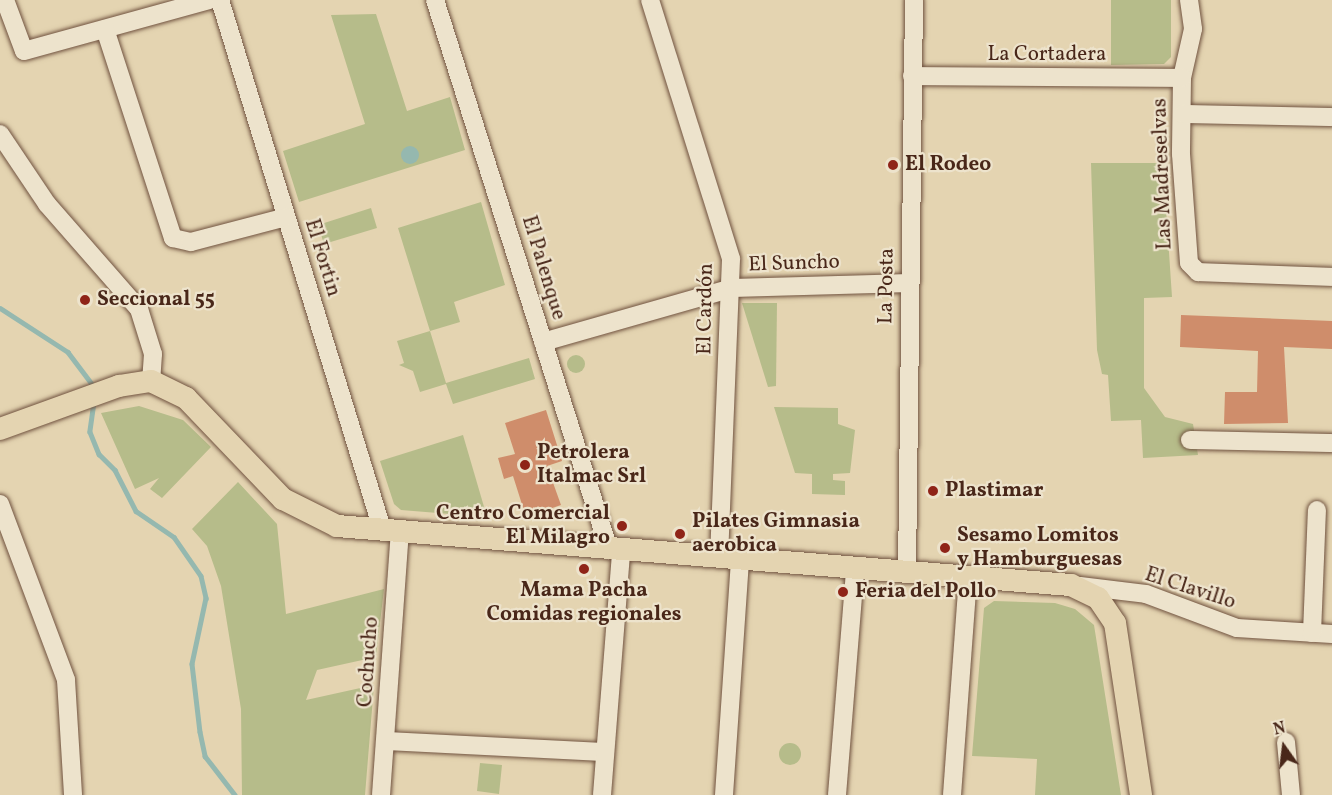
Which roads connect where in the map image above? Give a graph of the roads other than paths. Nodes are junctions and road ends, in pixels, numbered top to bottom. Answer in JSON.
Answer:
{"nodes":[{"id":1,"x":5,"y":0,"type":"edge"},
{"id":2,"x":209,"y":0,"type":"edge"},
{"id":3,"x":220,"y":0,"type":"edge"},
{"id":4,"x":435,"y":0,"type":"edge"},
{"id":5,"x":650,"y":0,"type":"edge"},
{"id":6,"x":914,"y":0,"type":"edge"},
{"id":7,"x":1189,"y":0,"type":"edge"},
{"id":8,"x":105,"y":29,"type":"junction"},
{"id":9,"x":912,"y":76,"type":"junction"},
{"id":10,"x":1182,"y":78,"type":"junction"},
{"id":11,"x":1183,"y":114,"type":"junction"},
{"id":12,"x":1332,"y":117,"type":"edge"},
{"id":13,"x":0,"y":134,"type":"edge"},
{"id":14,"x":286,"y":217,"type":"junction"},
{"id":15,"x":1332,"y":277,"type":"edge"},
{"id":16,"x":910,"y":283,"type":"junction"},
{"id":17,"x":732,"y":288,"type":"junction"},
{"id":18,"x":543,"y":342,"type":"junction"},
{"id":19,"x":151,"y":381,"type":"junction"},
{"id":20,"x":0,"y":429,"type":"edge"},
{"id":21,"x":1190,"y":440,"type":"dead end"},
{"id":22,"x":1332,"y":443,"type":"edge"},
{"id":23,"x":0,"y":504,"type":"edge"},
{"id":24,"x":1317,"y":510,"type":"dead end"},
{"id":25,"x":391,"y":530,"type":"junction"},
{"id":26,"x":615,"y":551,"type":"junction"},
{"id":27,"x":729,"y":559,"type":"junction"},
{"id":28,"x":855,"y":569,"type":"junction"},
{"id":29,"x":907,"y":572,"type":"junction"},
{"id":30,"x":968,"y":577,"type":"junction"},
{"id":31,"x":1071,"y":585,"type":"junction"},
{"id":32,"x":1312,"y":633,"type":"junction"},
{"id":33,"x":1332,"y":634,"type":"edge"},
{"id":34,"x":386,"y":741,"type":"junction"},
{"id":35,"x":1286,"y":741,"type":"dead end"},
{"id":36,"x":604,"y":752,"type":"junction"},
{"id":37,"x":73,"y":795,"type":"edge"},
{"id":38,"x":381,"y":795,"type":"edge"},
{"id":39,"x":602,"y":795,"type":"edge"},
{"id":40,"x":724,"y":795,"type":"edge"},
{"id":41,"x":837,"y":795,"type":"edge"},
{"id":42,"x":952,"y":795,"type":"edge"},
{"id":43,"x":1141,"y":795,"type":"edge"},
{"id":44,"x":1290,"y":795,"type":"edge"}],
"edges":[{"from":1,"to":8,"type":"street"},
{"from":2,"to":8,"type":"street"},
{"from":3,"to":14,"type":"street","name":"El Fortin"},
{"from":4,"to":18,"type":"street","name":"El Palenque"},
{"from":5,"to":17,"type":"street","name":"El Cardón"},
{"from":6,"to":9,"type":"street","name":"La Posta"},
{"from":7,"to":10,"type":"street","name":"Las Madreselvas"},
{"from":8,"to":14,"type":"street"},
{"from":9,"to":10,"type":"street","name":"La Cortadera"},
{"from":9,"to":16,"type":"street","name":"La Posta"},
{"from":10,"to":11,"type":"street","name":"Las Madreselvas"},
{"from":11,"to":12,"type":"street"},
{"from":11,"to":15,"type":"street","name":"Las Madreselvas"},
{"from":13,"to":19,"type":"street"},
{"from":14,"to":25,"type":"street","name":"El Fortin"},
{"from":16,"to":17,"type":"street","name":"El Suncho"},
{"from":16,"to":29,"type":"street","name":"La Posta"},
{"from":17,"to":18,"type":"street","name":"El Suncho"},
{"from":17,"to":27,"type":"street","name":"El Cardón"},
{"from":18,"to":26,"type":"street","name":"El Palenque"},
{"from":19,"to":20,"type":"main road"},
{"from":19,"to":25,"type":"main road"},
{"from":21,"to":22,"type":"street"},
{"from":23,"to":37,"type":"street"},
{"from":24,"to":32,"type":"street"},
{"from":25,"to":26,"type":"main road"},
{"from":25,"to":34,"type":"street","name":"Cochucho"},
{"from":26,"to":27,"type":"main road"},
{"from":26,"to":36,"type":"street"},
{"from":27,"to":28,"type":"main road"},
{"from":27,"to":40,"type":"street","name":"El Cardón"},
{"from":28,"to":29,"type":"main road"},
{"from":28,"to":41,"type":"street"},
{"from":29,"to":30,"type":"main road"},
{"from":30,"to":31,"type":"main road"},
{"from":30,"to":42,"type":"street"},
{"from":31,"to":32,"type":"street","name":"El Clavillo"},
{"from":31,"to":43,"type":"main road"},
{"from":32,"to":33,"type":"street","name":"El Clavillo"},
{"from":34,"to":36,"type":"street"},
{"from":34,"to":38,"type":"street","name":"Cochucho"},
{"from":35,"to":44,"type":"street"},
{"from":36,"to":39,"type":"street"}]}
